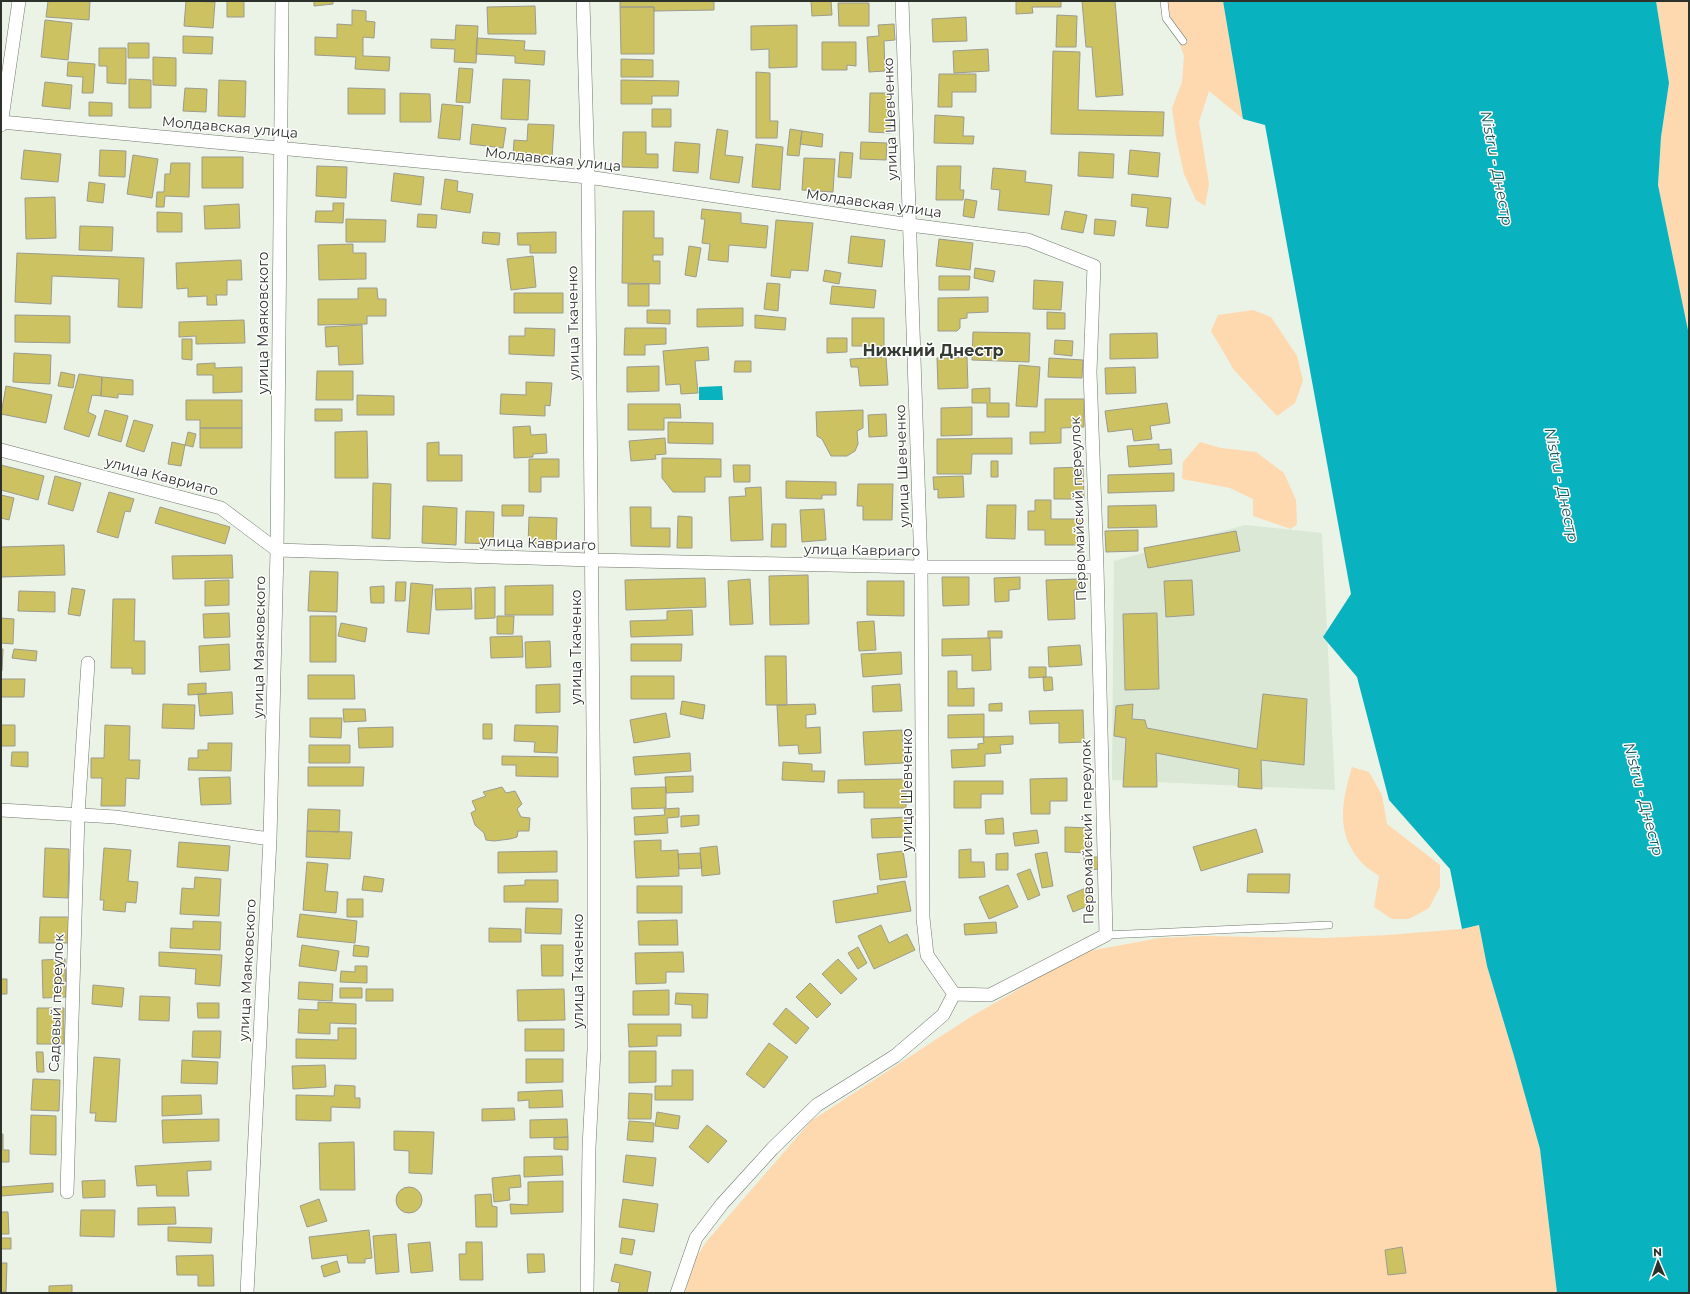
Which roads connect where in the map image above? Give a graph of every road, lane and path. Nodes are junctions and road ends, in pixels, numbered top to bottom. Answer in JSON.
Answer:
{"nodes":[{"id":1,"x":19,"y":1,"type":"edge"},
{"id":2,"x":282,"y":1,"type":"edge"},
{"id":3,"x":583,"y":1,"type":"edge"},
{"id":4,"x":902,"y":1,"type":"edge"},
{"id":5,"x":1164,"y":1,"type":"edge"},
{"id":6,"x":1183,"y":41,"type":"dead end"},
{"id":7,"x":1,"y":123,"type":"edge"},
{"id":8,"x":281,"y":148,"type":"junction"},
{"id":9,"x":588,"y":177,"type":"junction"},
{"id":10,"x":910,"y":225,"type":"junction"},
{"id":11,"x":1094,"y":266,"type":"joint"},
{"id":12,"x":1,"y":450,"type":"edge"},
{"id":13,"x":278,"y":550,"type":"junction"},
{"id":14,"x":592,"y":560,"type":"junction"},
{"id":15,"x":921,"y":567,"type":"junction"},
{"id":16,"x":1097,"y":567,"type":"junction"},
{"id":17,"x":88,"y":663,"type":"dead end"},
{"id":18,"x":1,"y":810,"type":"edge"},
{"id":19,"x":78,"y":814,"type":"junction"},
{"id":20,"x":270,"y":839,"type":"junction"},
{"id":21,"x":1329,"y":925,"type":"dead end"},
{"id":22,"x":1106,"y":935,"type":"junction"},
{"id":23,"x":954,"y":994,"type":"junction"},
{"id":24,"x":67,"y":1192,"type":"dead end"},
{"id":25,"x":247,"y":1293,"type":"edge"},
{"id":26,"x":587,"y":1293,"type":"edge"},
{"id":27,"x":677,"y":1293,"type":"edge"}],
"edges":[{"from":1,"to":7,"type":"street"},
{"from":2,"to":8,"type":"street","name":"улица Маяковского"},
{"from":3,"to":9,"type":"street","name":"улица Ткаченко"},
{"from":4,"to":10,"type":"street","name":"улица Шевченко"},
{"from":5,"to":6,"type":"lane"},
{"from":7,"to":8,"type":"street","name":"Молдавская улица"},
{"from":8,"to":9,"type":"street","name":"Молдавская улица"},
{"from":8,"to":13,"type":"street","name":"улица Маяковского"},
{"from":9,"to":10,"type":"street","name":"Молдавская улица"},
{"from":9,"to":14,"type":"street","name":"улица Ткаченко"},
{"from":10,"to":11,"type":"street","name":"Молдавская улица"},
{"from":10,"to":15,"type":"street","name":"улица Шевченко"},
{"from":11,"to":16,"type":"street","name":"Первомайский переулок"},
{"from":12,"to":13,"type":"street","name":"улица Кавриаго"},
{"from":13,"to":14,"type":"street","name":"улица Кавриаго"},
{"from":13,"to":20,"type":"street","name":"улица Маяковского"},
{"from":14,"to":15,"type":"street","name":"улица Кавриаго"},
{"from":14,"to":26,"type":"street","name":"улица Ткаченко"},
{"from":15,"to":16,"type":"street","name":"улица Кавриаго"},
{"from":15,"to":23,"type":"street","name":"улица Шевченко"},
{"from":16,"to":22,"type":"street","name":"Первомайский переулок"},
{"from":17,"to":19,"type":"street","name":"Садовый переулок"},
{"from":18,"to":19,"type":"street"},
{"from":19,"to":20,"type":"street"},
{"from":19,"to":24,"type":"street","name":"Садовый переулок"},
{"from":20,"to":25,"type":"street","name":"улица Маяковского"},
{"from":21,"to":22,"type":"lane"},
{"from":22,"to":23,"type":"street","name":"Первомайский переулок"},
{"from":23,"to":27,"type":"street"}]}
